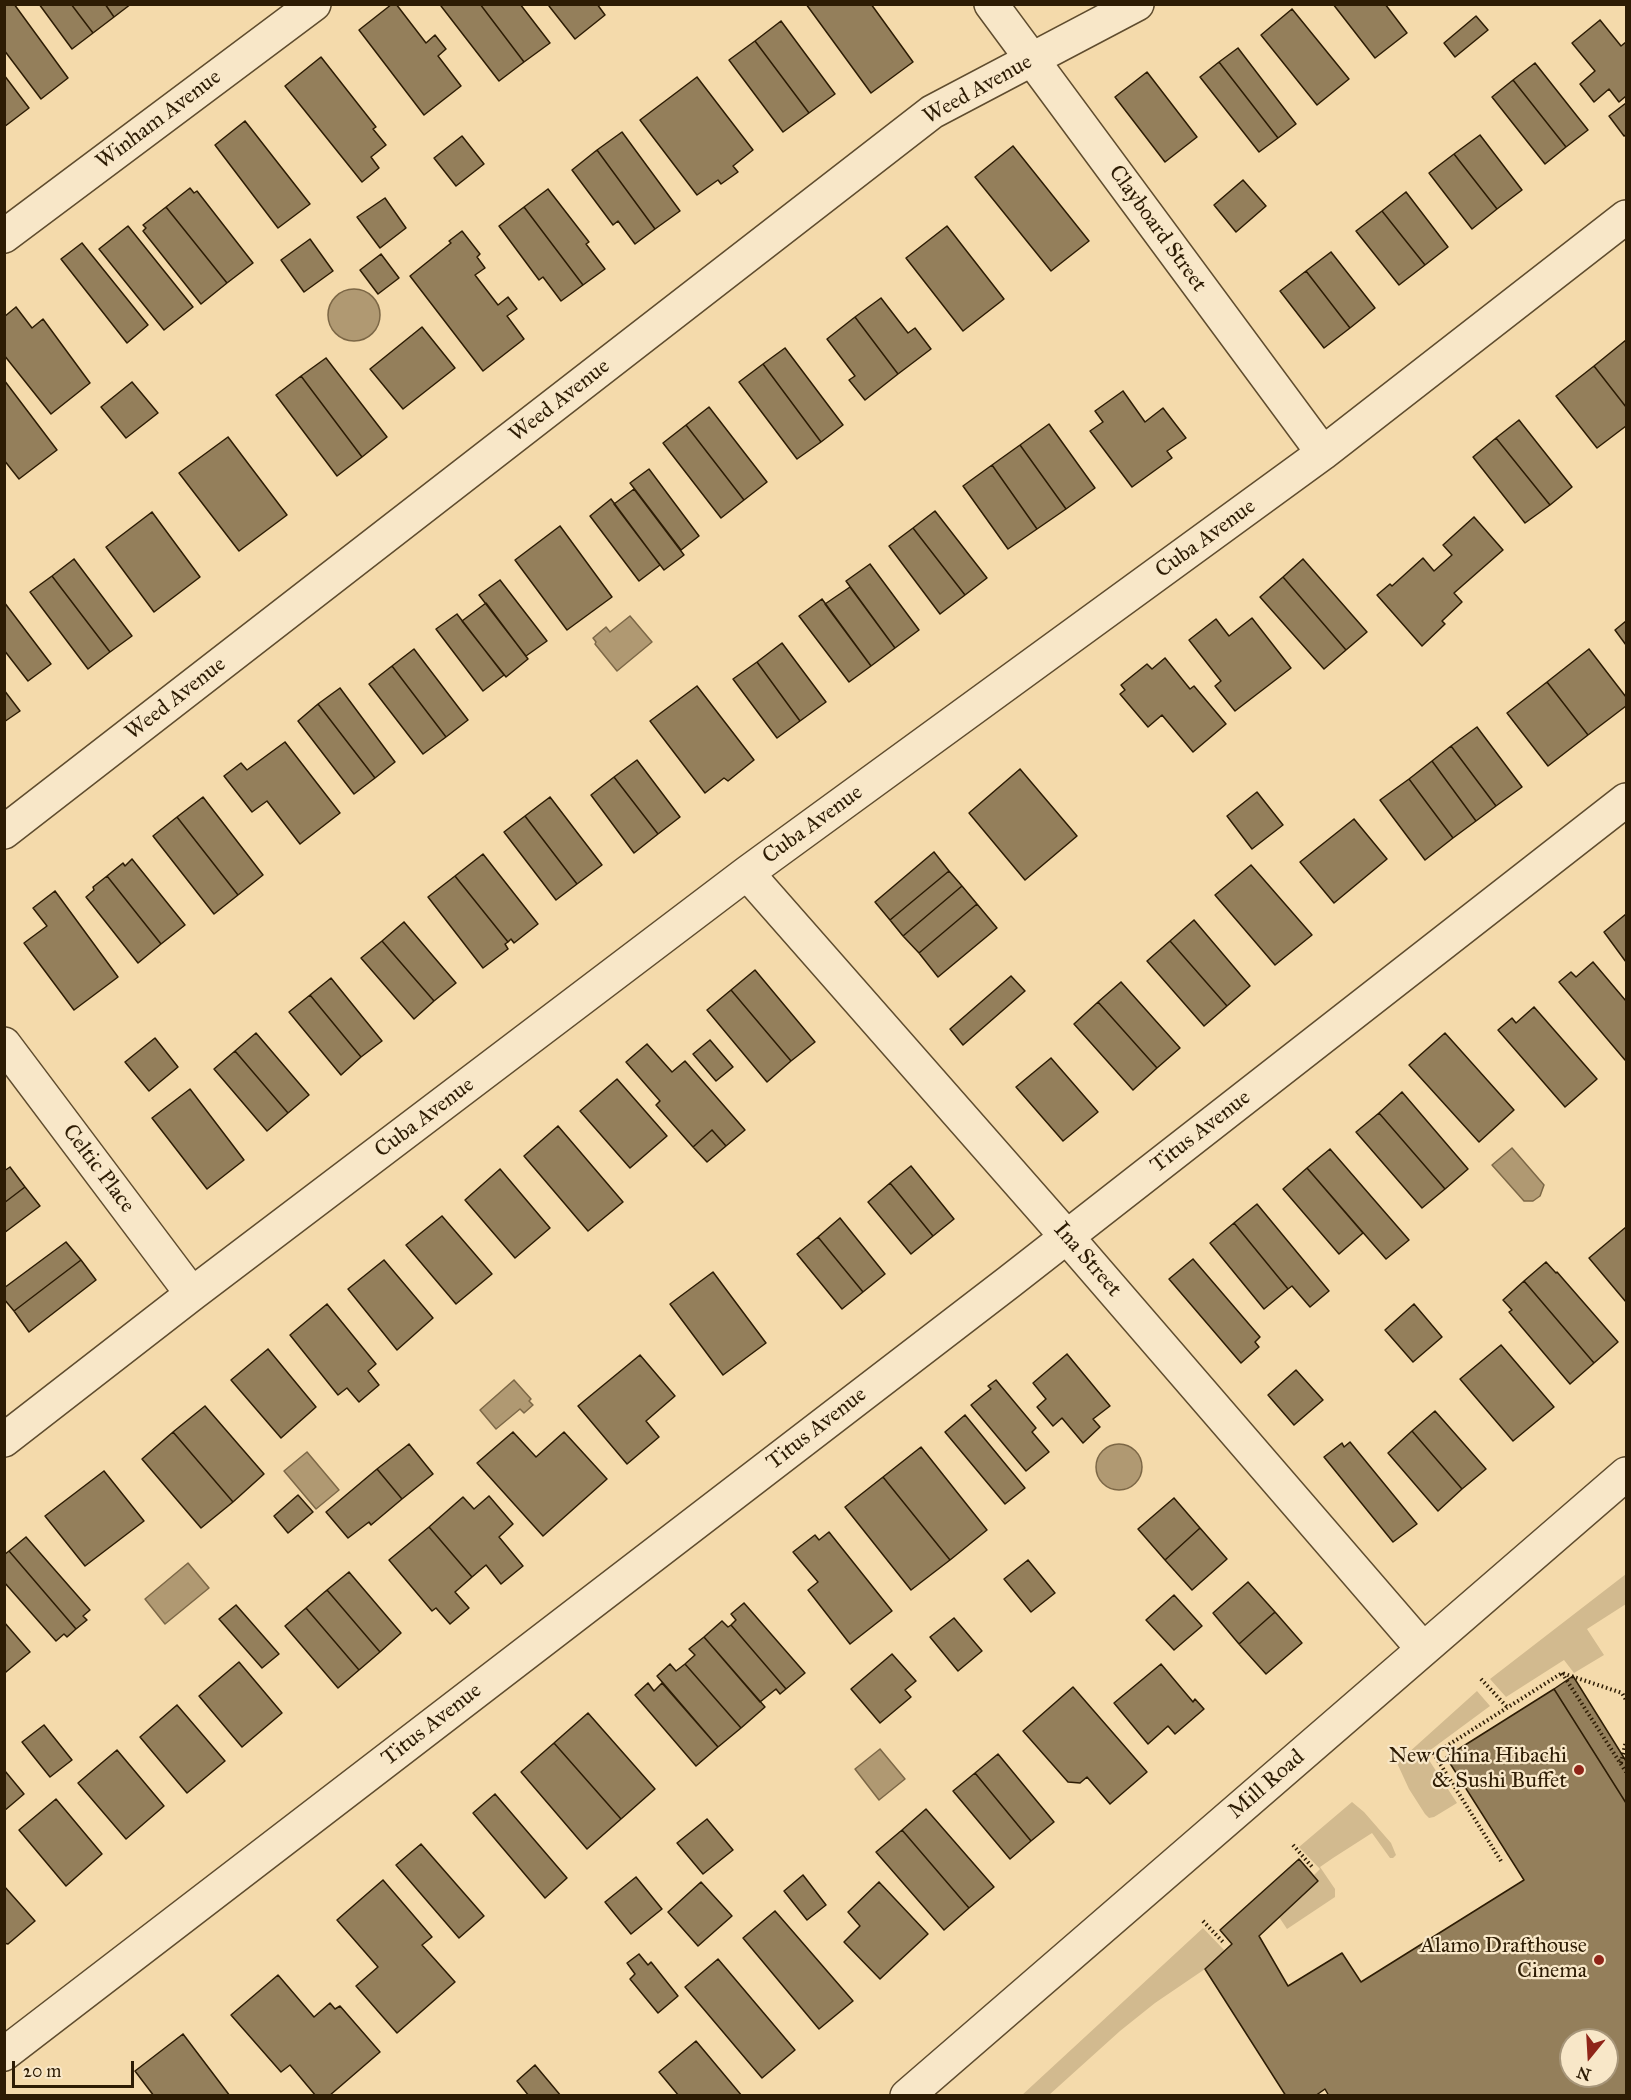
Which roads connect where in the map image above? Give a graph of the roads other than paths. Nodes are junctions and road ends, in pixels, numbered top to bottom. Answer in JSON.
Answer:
{"nodes":[{"id":1,"x":314,"y":4,"type":"edge"},
{"id":2,"x":991,"y":4,"type":"edge"},
{"id":3,"x":1137,"y":4,"type":"edge"},
{"id":4,"x":1031,"y":60,"type":"junction"},
{"id":5,"x":1626,"y":218,"type":"edge"},
{"id":6,"x":4,"y":236,"type":"edge"},
{"id":7,"x":1323,"y":453,"type":"junction"},
{"id":8,"x":1626,"y":800,"type":"edge"},
{"id":9,"x":4,"y":832,"type":"edge"},
{"id":10,"x":747,"y":873,"type":"junction"},
{"id":11,"x":4,"y":1044,"type":"edge"},
{"id":12,"x":1067,"y":1237,"type":"junction"},
{"id":13,"x":192,"y":1294,"type":"junction"},
{"id":14,"x":4,"y":1440,"type":"edge"},
{"id":15,"x":1626,"y":1474,"type":"edge"},
{"id":16,"x":1423,"y":1649,"type":"junction"},
{"id":17,"x":4,"y":2054,"type":"edge"},
{"id":18,"x":907,"y":2096,"type":"edge"}],
"edges":[{"from":1,"to":6,"type":"street","name":"Winham Avenue"},
{"from":2,"to":4,"type":"street","name":"Clayboard Street"},
{"from":3,"to":4,"type":"street","name":"Weed Avenue"},
{"from":4,"to":7,"type":"street","name":"Clayboard Street"},
{"from":4,"to":9,"type":"street","name":"Weed Avenue"},
{"from":5,"to":7,"type":"street","name":"Cuba Avenue"},
{"from":7,"to":10,"type":"street","name":"Cuba Avenue"},
{"from":8,"to":12,"type":"street","name":"Titus Avenue"},
{"from":10,"to":12,"type":"street","name":"Ina Street"},
{"from":10,"to":13,"type":"street","name":"Cuba Avenue"},
{"from":11,"to":13,"type":"street","name":"Celtic Place"},
{"from":12,"to":16,"type":"street","name":"Ina Street"},
{"from":12,"to":17,"type":"street","name":"Titus Avenue"},
{"from":13,"to":14,"type":"street","name":"Cuba Avenue"},
{"from":15,"to":16,"type":"street","name":"Mill Road"},
{"from":16,"to":18,"type":"street","name":"Mill Road"}]}
